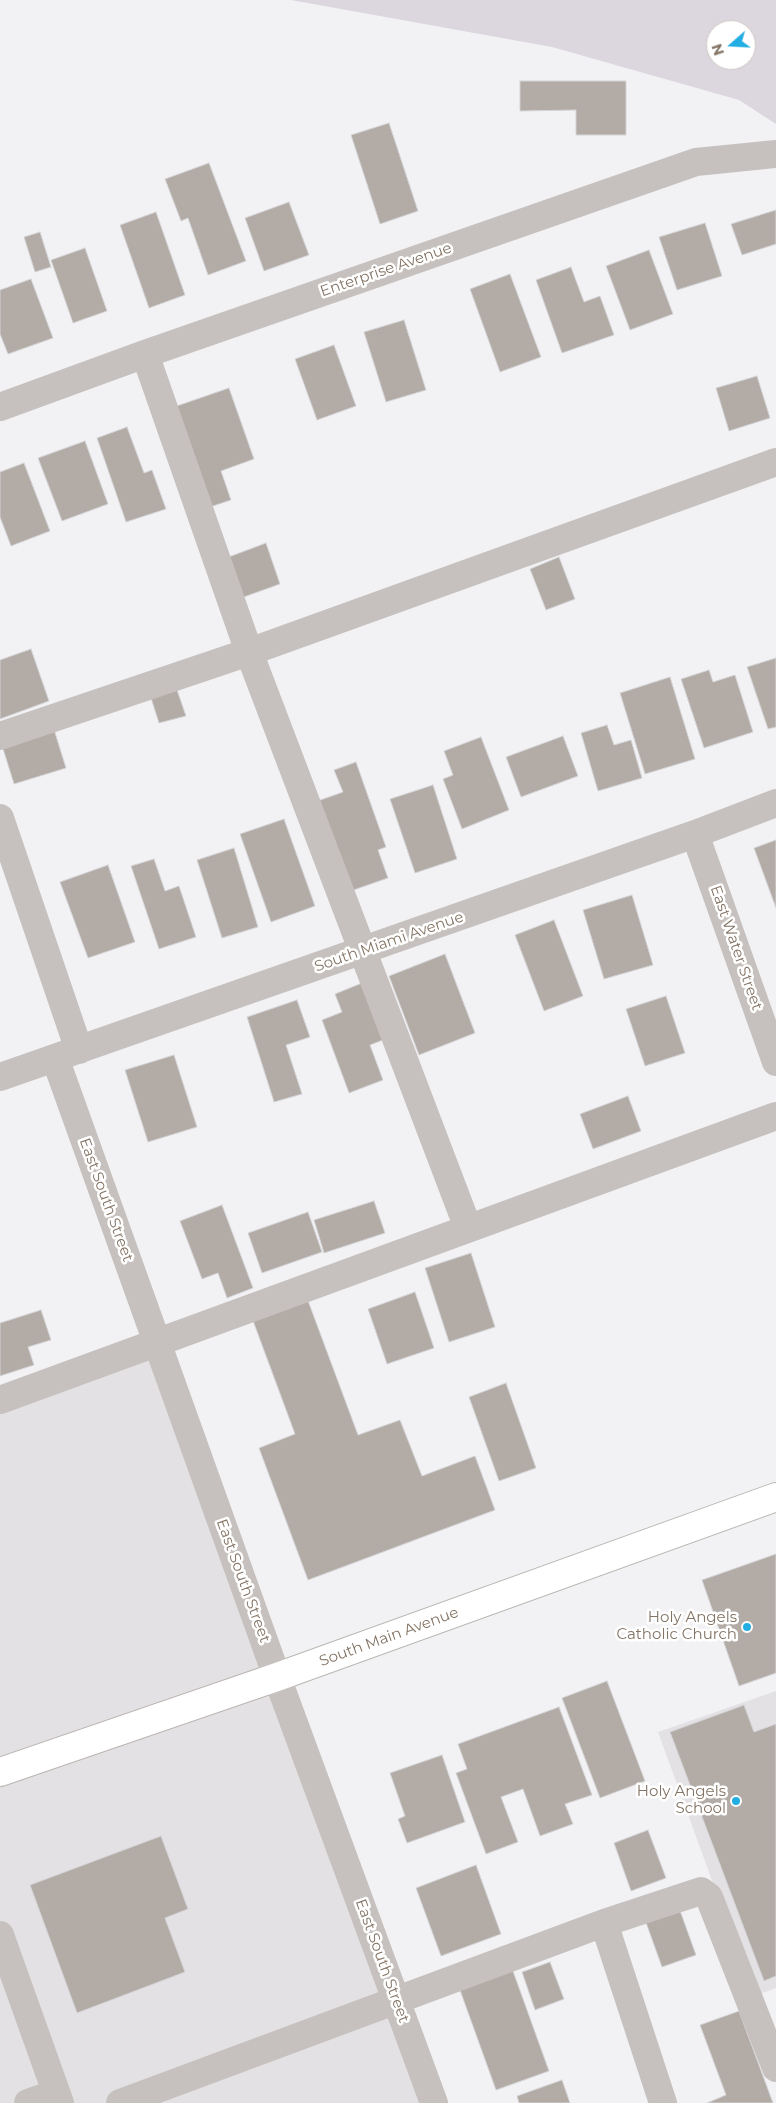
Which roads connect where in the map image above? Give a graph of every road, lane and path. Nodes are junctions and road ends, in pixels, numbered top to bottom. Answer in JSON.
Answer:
{"nodes":[{"id":1,"x":776,"y":154,"type":"edge"},
{"id":2,"x":145,"y":354,"type":"junction"},
{"id":3,"x":0,"y":407,"type":"edge"},
{"id":4,"x":776,"y":462,"type":"edge"},
{"id":5,"x":249,"y":652,"type":"junction"},
{"id":6,"x":0,"y":736,"type":"edge"},
{"id":7,"x":776,"y":803,"type":"edge"},
{"id":8,"x":0,"y":818,"type":"edge"},
{"id":9,"x":695,"y":834,"type":"junction"},
{"id":10,"x":362,"y":951,"type":"junction"},
{"id":11,"x":67,"y":1054,"type":"junction"},
{"id":12,"x":776,"y":1062,"type":"edge"},
{"id":13,"x":0,"y":1077,"type":"edge"},
{"id":14,"x":776,"y":1116,"type":"edge"},
{"id":15,"x":468,"y":1228,"type":"junction"},
{"id":16,"x":156,"y":1342,"type":"junction"},
{"id":17,"x":0,"y":1400,"type":"edge"},
{"id":18,"x":776,"y":1497,"type":"edge"},
{"id":19,"x":278,"y":1677,"type":"junction"},
{"id":20,"x":0,"y":1772,"type":"edge"},
{"id":21,"x":604,"y":1923,"type":"junction"},
{"id":22,"x":0,"y":1935,"type":"edge"},
{"id":23,"x":396,"y":1999,"type":"junction"},
{"id":24,"x":776,"y":2068,"type":"edge"},
{"id":25,"x":58,"y":2098,"type":"edge"},
{"id":26,"x":28,"y":2103,"type":"edge"},
{"id":27,"x":120,"y":2103,"type":"edge"},
{"id":28,"x":434,"y":2103,"type":"edge"},
{"id":29,"x":663,"y":2103,"type":"edge"}],
"edges":[{"from":1,"to":2,"type":"street","name":"Enterprise Avenue"},
{"from":2,"to":3,"type":"street","name":"Enterprise Avenue"},
{"from":2,"to":5,"type":"street"},
{"from":4,"to":5,"type":"street"},
{"from":5,"to":6,"type":"street"},
{"from":5,"to":10,"type":"street"},
{"from":7,"to":9,"type":"street","name":"South Miami Avenue"},
{"from":8,"to":11,"type":"street","name":"East South Street"},
{"from":9,"to":10,"type":"street","name":"South Miami Avenue"},
{"from":9,"to":12,"type":"street","name":"East Water Street"},
{"from":10,"to":11,"type":"street","name":"South Miami Avenue"},
{"from":10,"to":15,"type":"street"},
{"from":11,"to":13,"type":"street","name":"South Miami Avenue"},
{"from":11,"to":16,"type":"street","name":"East South Street"},
{"from":14,"to":15,"type":"street"},
{"from":15,"to":16,"type":"street"},
{"from":16,"to":17,"type":"street"},
{"from":16,"to":19,"type":"street","name":"East South Street"},
{"from":18,"to":19,"type":"main road","name":"South Main Avenue"},
{"from":19,"to":20,"type":"main road","name":"South Main Avenue"},
{"from":19,"to":23,"type":"street","name":"East South Street"},
{"from":21,"to":23,"type":"street"},
{"from":21,"to":24,"type":"street"},
{"from":21,"to":29,"type":"street"},
{"from":22,"to":25,"type":"street"},
{"from":23,"to":27,"type":"street"},
{"from":23,"to":28,"type":"street","name":"East South Street"},
{"from":25,"to":26,"type":"street"}]}
